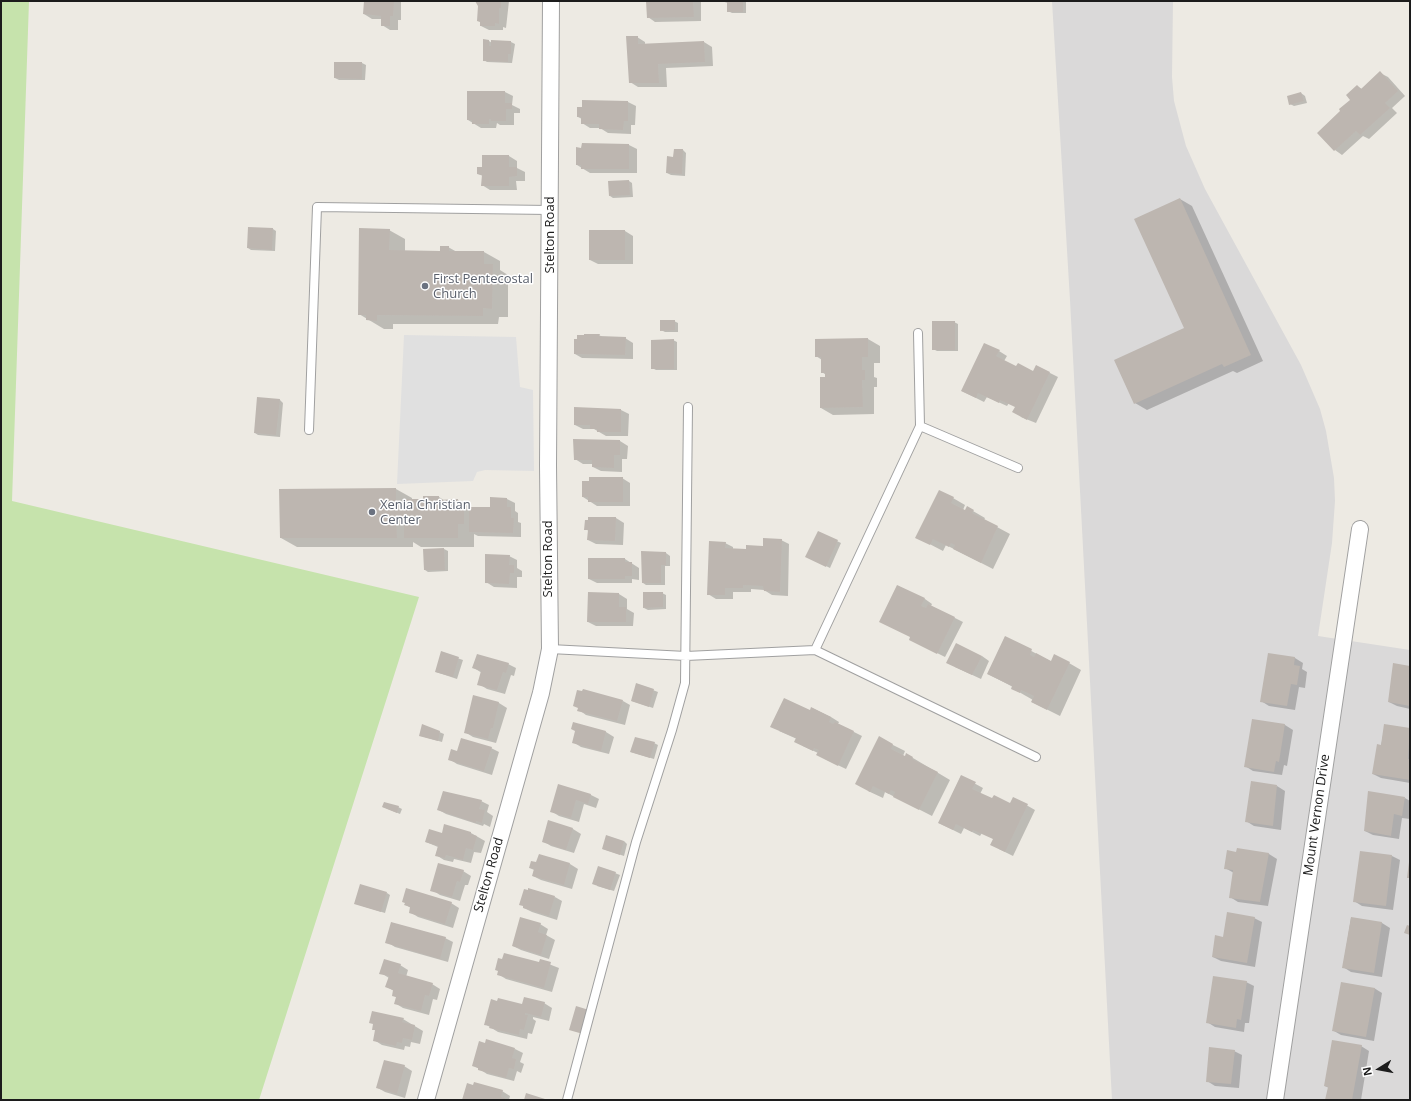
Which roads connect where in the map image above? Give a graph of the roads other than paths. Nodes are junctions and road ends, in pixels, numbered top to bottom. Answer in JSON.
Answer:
{"nodes":[{"id":1,"x":551,"y":1,"type":"edge"},
{"id":2,"x":550,"y":210,"type":"junction"},
{"id":3,"x":918,"y":333,"type":"dead end"},
{"id":4,"x":688,"y":407,"type":"dead end"},
{"id":5,"x":920,"y":426,"type":"junction"},
{"id":6,"x":309,"y":430,"type":"dead end"},
{"id":7,"x":1018,"y":468,"type":"dead end"},
{"id":8,"x":1360,"y":529,"type":"dead end"},
{"id":9,"x":550,"y":649,"type":"junction"},
{"id":10,"x":814,"y":650,"type":"junction"},
{"id":11,"x":686,"y":656,"type":"junction"},
{"id":12,"x":1036,"y":757,"type":"dead end"},
{"id":13,"x":426,"y":1100,"type":"edge"},
{"id":14,"x":567,"y":1100,"type":"edge"},
{"id":15,"x":1275,"y":1100,"type":"edge"}],
"edges":[{"from":1,"to":2,"type":"street","name":"Stelton Road"},
{"from":2,"to":6,"type":"lane"},
{"from":2,"to":9,"type":"street","name":"Stelton Road"},
{"from":3,"to":5,"type":"lane"},
{"from":4,"to":11,"type":"lane"},
{"from":5,"to":7,"type":"lane"},
{"from":5,"to":10,"type":"lane"},
{"from":8,"to":15,"type":"street","name":"Mount Vernon Drive"},
{"from":9,"to":11,"type":"lane"},
{"from":9,"to":13,"type":"street","name":"Stelton Road"},
{"from":10,"to":11,"type":"lane"},
{"from":10,"to":12,"type":"lane"},
{"from":11,"to":14,"type":"lane"}]}
